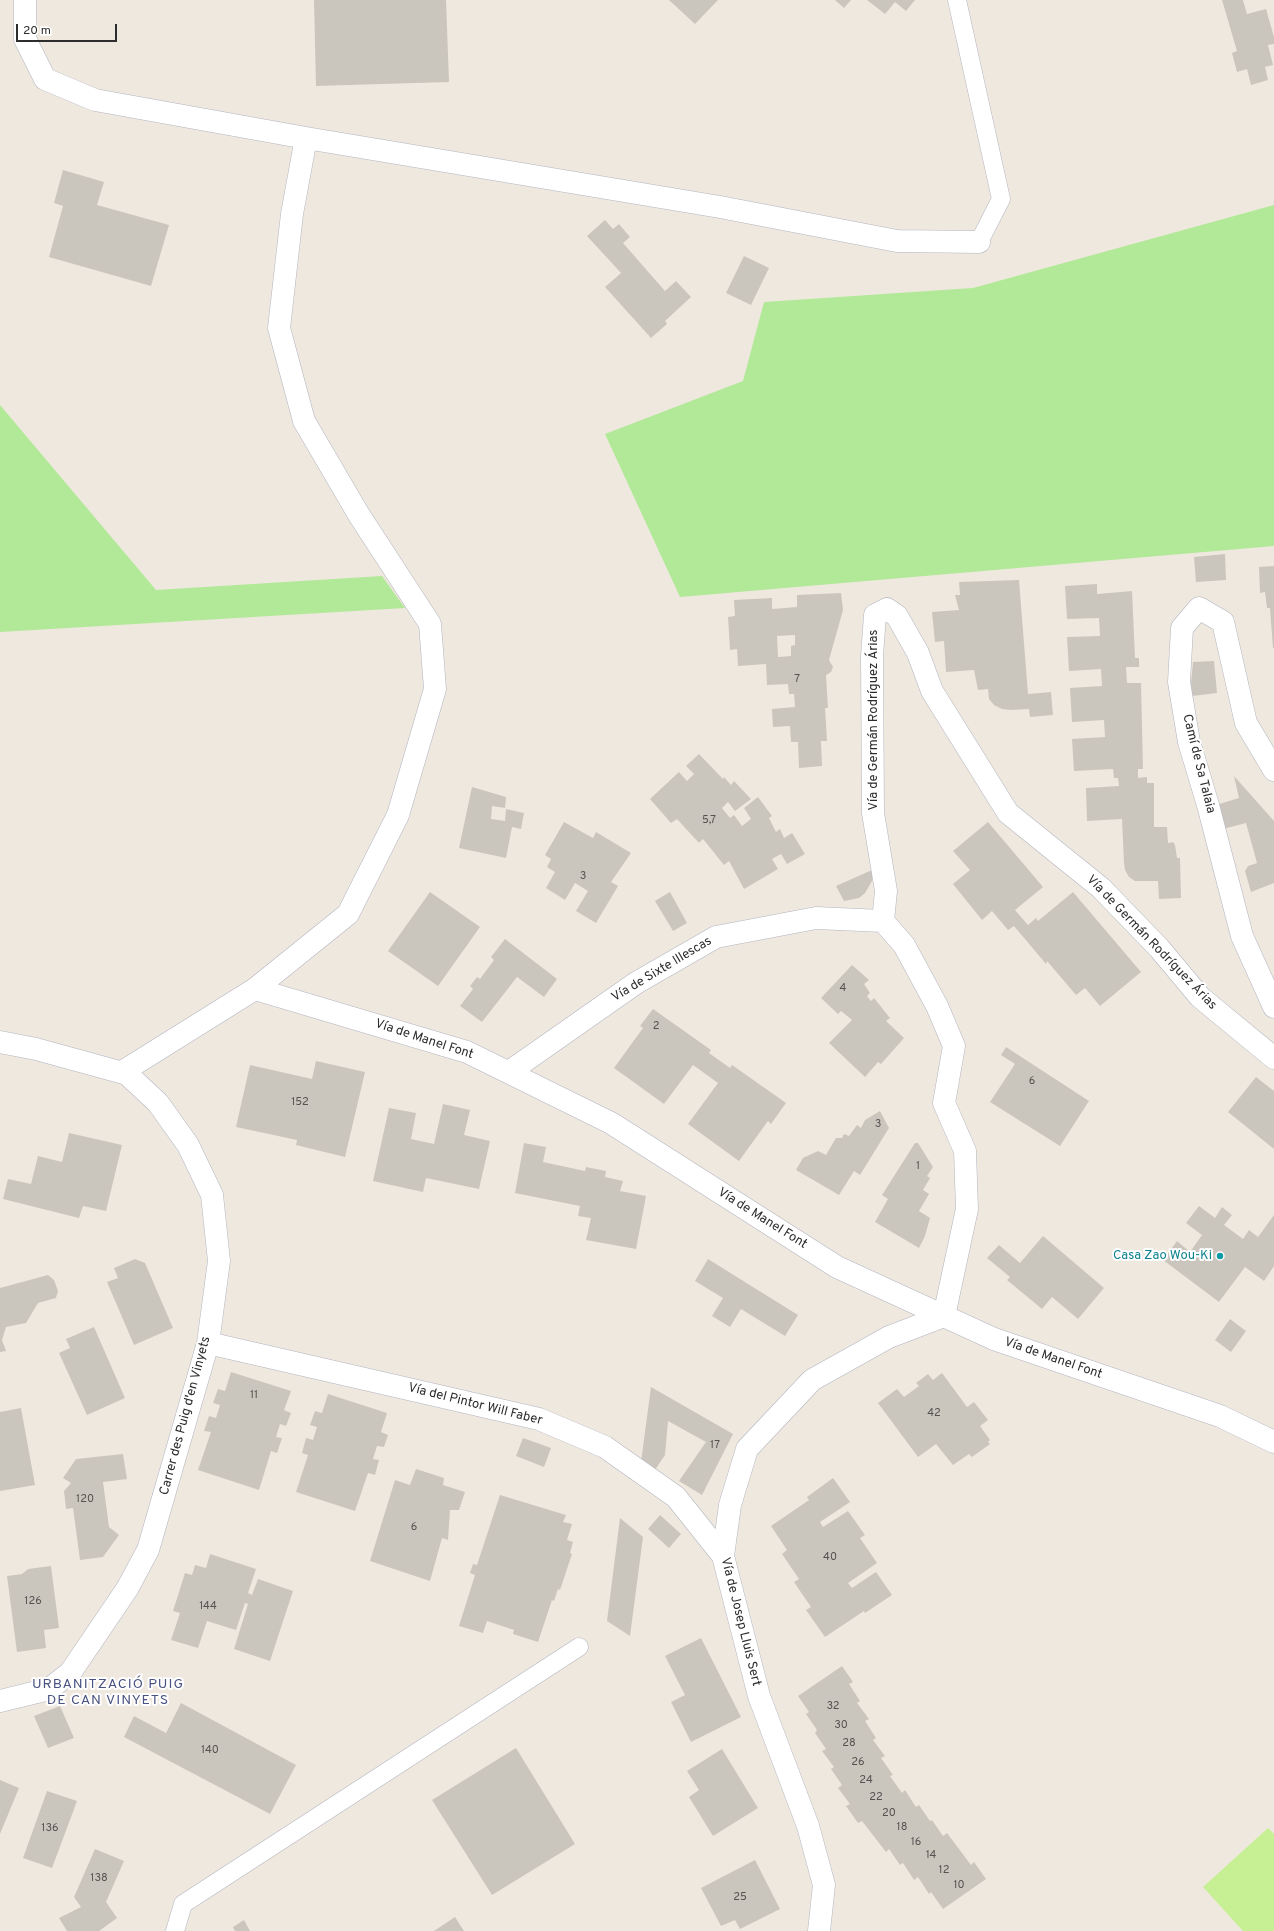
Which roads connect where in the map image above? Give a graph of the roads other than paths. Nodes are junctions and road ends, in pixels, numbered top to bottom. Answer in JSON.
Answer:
{"nodes":[{"id":1,"x":26,"y":0,"type":"edge"},
{"id":2,"x":957,"y":0,"type":"edge"},
{"id":3,"x":306,"y":138,"type":"junction"},
{"id":4,"x":979,"y":242,"type":"joint"},
{"id":5,"x":1274,"y":770,"type":"edge"},
{"id":6,"x":883,"y":922,"type":"junction"},
{"id":7,"x":256,"y":989,"type":"junction"},
{"id":8,"x":1274,"y":1008,"type":"edge"},
{"id":9,"x":0,"y":1042,"type":"edge"},
{"id":10,"x":1274,"y":1058,"type":"edge"},
{"id":11,"x":122,"y":1072,"type":"junction"},
{"id":12,"x":509,"y":1072,"type":"junction"},
{"id":13,"x":944,"y":1316,"type":"junction"},
{"id":14,"x":208,"y":1342,"type":"junction"},
{"id":15,"x":1274,"y":1442,"type":"edge"},
{"id":16,"x":722,"y":1556,"type":"junction"},
{"id":17,"x":579,"y":1647,"type":"dead end"},
{"id":18,"x":0,"y":1701,"type":"edge"},
{"id":19,"x":175,"y":1931,"type":"edge"},
{"id":20,"x":819,"y":1931,"type":"edge"}],
"edges":[{"from":1,"to":3,"type":"street"},
{"from":2,"to":4,"type":"lane"},
{"from":3,"to":4,"type":"street"},
{"from":3,"to":7,"type":"street"},
{"from":5,"to":8,"type":"street","name":"Camí de Sa Talaia"},
{"from":6,"to":10,"type":"street","name":"Vía de Germán Rodríguez Árias"},
{"from":6,"to":12,"type":"street","name":"Vía de Sixte Illescas"},
{"from":6,"to":13,"type":"street"},
{"from":7,"to":11,"type":"street"},
{"from":7,"to":12,"type":"street","name":"Vía de Manel Font"},
{"from":9,"to":11,"type":"street","name":"Carrer des Puig d'en Vinyets"},
{"from":11,"to":14,"type":"street","name":"Carrer des Puig d'en Vinyets"},
{"from":12,"to":13,"type":"street","name":"Vía de Manel Font"},
{"from":13,"to":15,"type":"street","name":"Vía de Manel Font"},
{"from":13,"to":16,"type":"street","name":"Vía de Josep Lluis Sert"},
{"from":14,"to":16,"type":"street","name":"Vía del Pintor Will Faber"},
{"from":14,"to":18,"type":"street","name":"Carrer des Puig d'en Vinyets"},
{"from":16,"to":20,"type":"street","name":"Vía de Josep Lluis Sert"},
{"from":17,"to":19,"type":"lane"}]}
